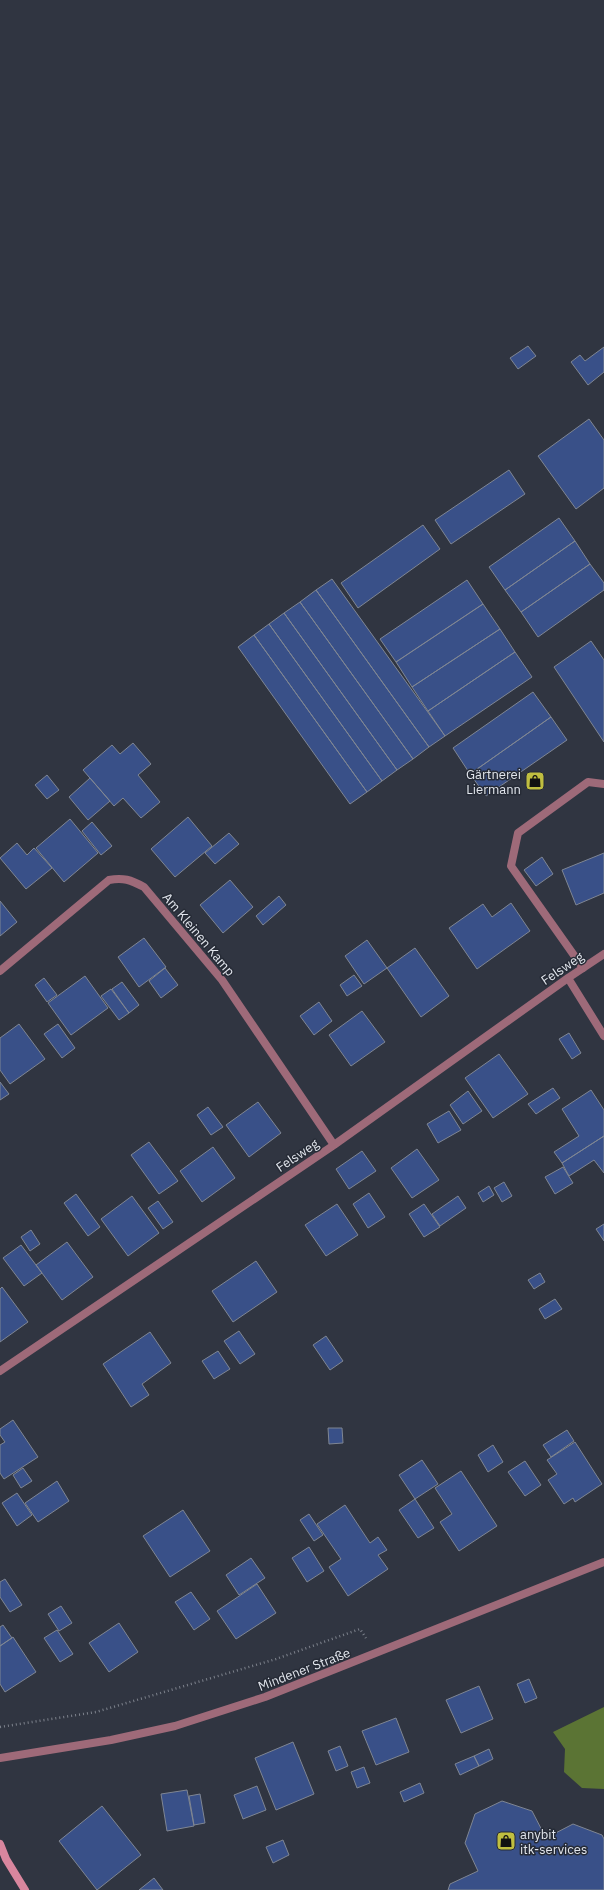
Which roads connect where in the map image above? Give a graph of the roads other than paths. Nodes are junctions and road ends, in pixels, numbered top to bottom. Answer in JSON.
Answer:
{"nodes":[{"id":1,"x":604,"y":784,"type":"edge"},
{"id":2,"x":604,"y":954,"type":"edge"},
{"id":3,"x":583,"y":968,"type":"junction"},
{"id":4,"x":0,"y":971,"type":"edge"},
{"id":5,"x":568,"y":978,"type":"junction"},
{"id":6,"x":604,"y":1036,"type":"edge"},
{"id":7,"x":334,"y":1145,"type":"junction"},
{"id":8,"x":0,"y":1371,"type":"edge"},
{"id":9,"x":604,"y":1562,"type":"edge"},
{"id":10,"x":0,"y":1758,"type":"edge"},
{"id":11,"x":0,"y":1844,"type":"edge"},
{"id":12,"x":3,"y":1858,"type":"edge"},
{"id":13,"x":25,"y":1890,"type":"edge"}],
"edges":[{"from":1,"to":3,"type":"street"},
{"from":2,"to":3,"type":"street","name":"Felsweg"},
{"from":3,"to":5,"type":"street","name":"Felsweg"},
{"from":4,"to":7,"type":"street","name":"Am Kleinen Kamp"},
{"from":5,"to":6,"type":"street"},
{"from":5,"to":7,"type":"street","name":"Felsweg"},
{"from":7,"to":8,"type":"street","name":"Felsweg"},
{"from":9,"to":10,"type":"street","name":"Mindener Straße"},
{"from":11,"to":12,"type":"main road"},
{"from":12,"to":13,"type":"main road"}]}
